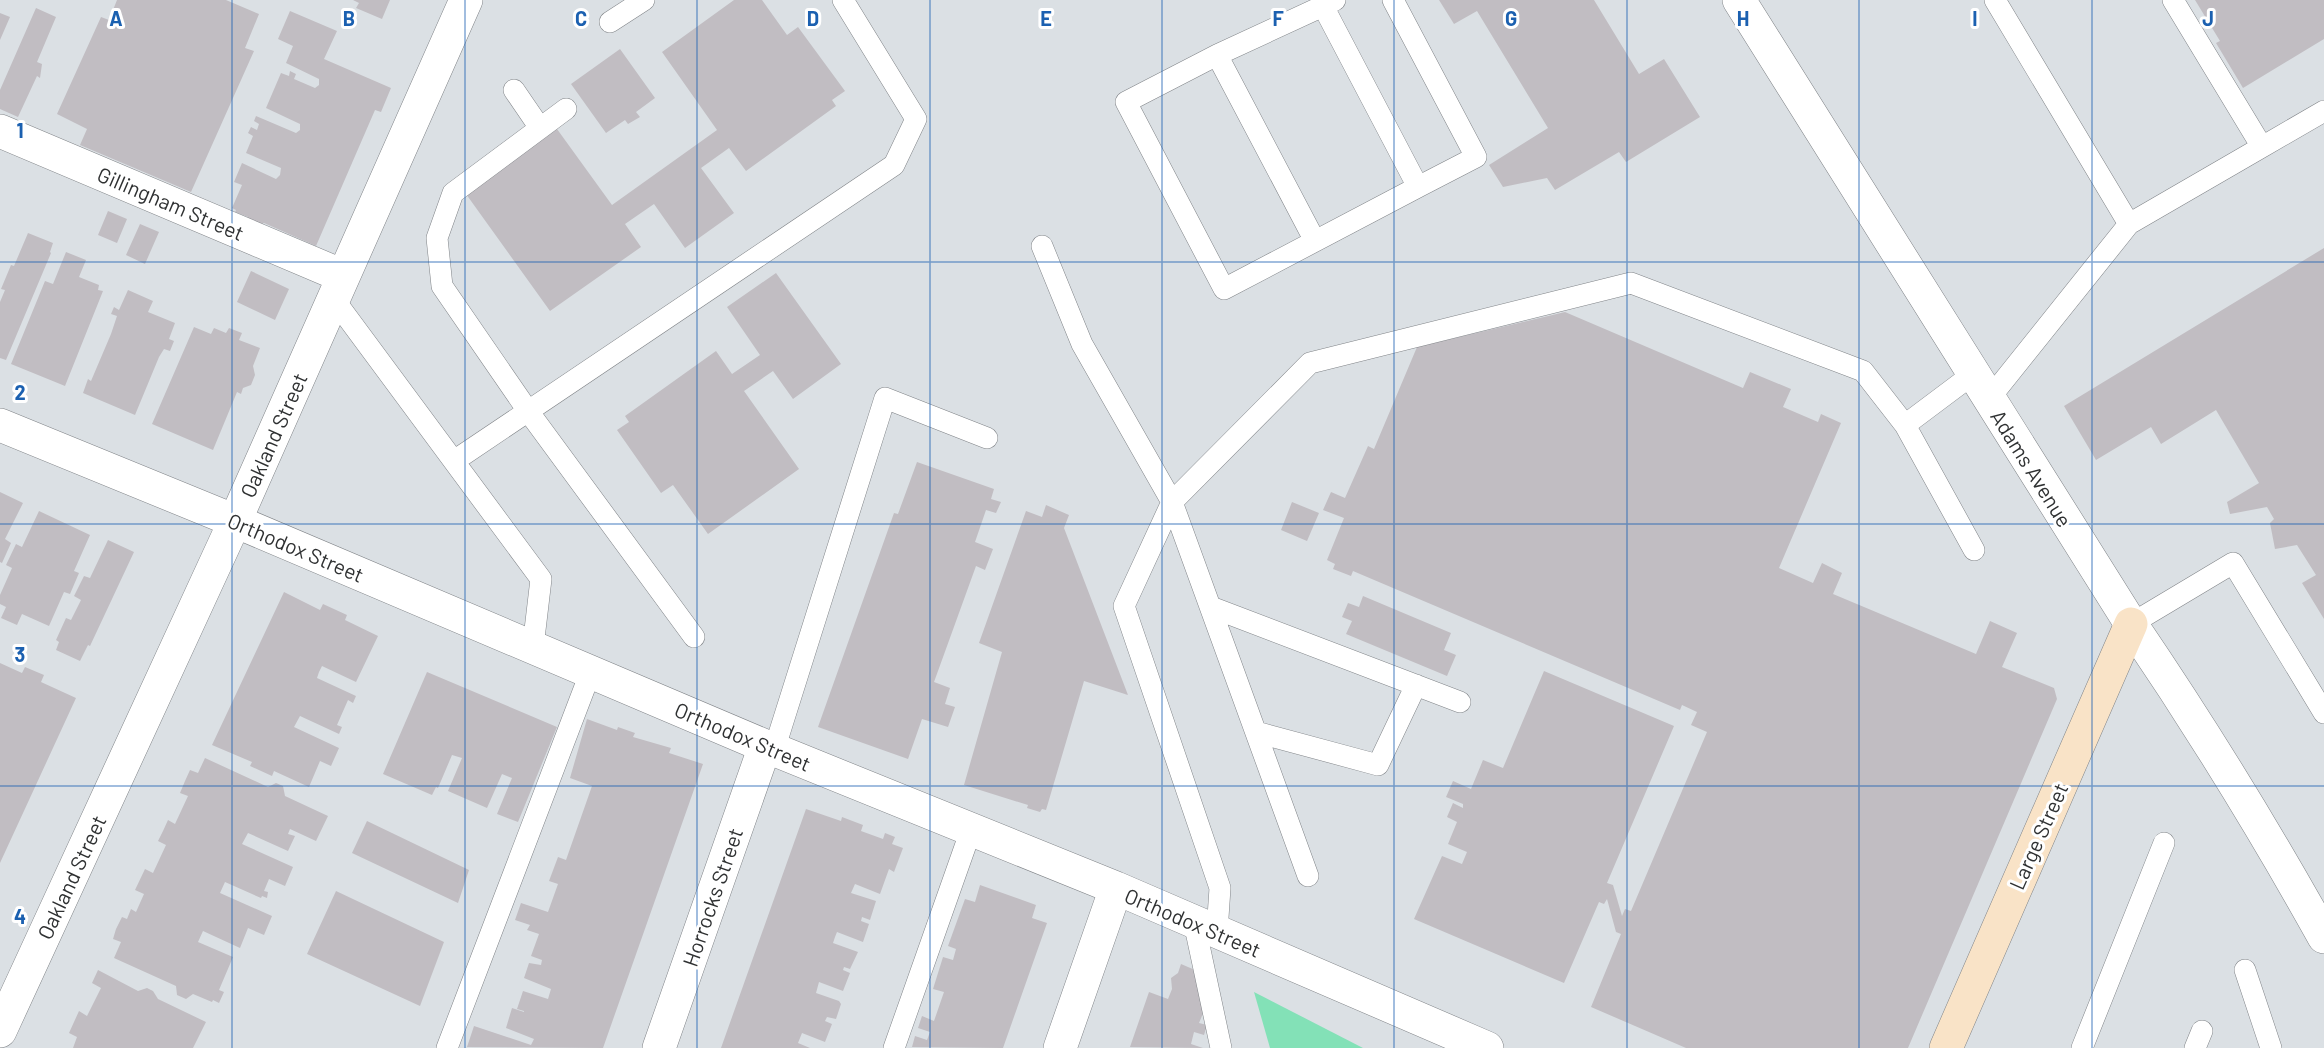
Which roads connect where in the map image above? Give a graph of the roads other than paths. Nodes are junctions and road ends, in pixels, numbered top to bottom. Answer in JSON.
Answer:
{"nodes":[{"id":1,"x":466,"y":0,"type":"edge"},
{"id":2,"x":644,"y":0,"type":"edge"},
{"id":3,"x":843,"y":0,"type":"edge"},
{"id":4,"x":1394,"y":0,"type":"edge"},
{"id":5,"x":1738,"y":0,"type":"edge"},
{"id":6,"x":1995,"y":0,"type":"edge"},
{"id":7,"x":2173,"y":0,"type":"edge"},
{"id":8,"x":1329,"y":3,"type":"edge"},
{"id":9,"x":610,"y":22,"type":"dead end"},
{"id":10,"x":1217,"y":55,"type":"junction"},
{"id":11,"x":514,"y":90,"type":"dead end"},
{"id":12,"x":566,"y":109,"type":"dead end"},
{"id":13,"x":2324,"y":111,"type":"edge"},
{"id":14,"x":540,"y":128,"type":"junction"},
{"id":15,"x":0,"y":131,"type":"edge"},
{"id":16,"x":2262,"y":147,"type":"junction"},
{"id":17,"x":1418,"y":187,"type":"junction"},
{"id":18,"x":2129,"y":224,"type":"junction"},
{"id":19,"x":1315,"y":241,"type":"junction"},
{"id":20,"x":1042,"y":246,"type":"dead end"},
{"id":21,"x":338,"y":287,"type":"junction"},
{"id":22,"x":1981,"y":387,"type":"junction"},
{"id":23,"x":528,"y":411,"type":"junction"},
{"id":24,"x":0,"y":424,"type":"edge"},
{"id":25,"x":1905,"y":425,"type":"junction"},
{"id":26,"x":987,"y":438,"type":"dead end"},
{"id":27,"x":454,"y":461,"type":"junction"},
{"id":28,"x":1172,"y":502,"type":"junction"},
{"id":29,"x":235,"y":521,"type":"junction"},
{"id":30,"x":1974,"y":550,"type":"dead end"},
{"id":31,"x":1210,"y":607,"type":"junction"},
{"id":32,"x":2131,"y":624,"type":"junction"},
{"id":33,"x":694,"y":637,"type":"dead end"},
{"id":34,"x":533,"y":647,"type":"junction"},
{"id":35,"x":591,"y":671,"type":"junction"},
{"id":36,"x":1416,"y":685,"type":"junction"},
{"id":37,"x":1460,"y":702,"type":"dead end"},
{"id":38,"x":2324,"y":713,"type":"edge"},
{"id":39,"x":1256,"y":732,"type":"junction"},
{"id":40,"x":770,"y":748,"type":"junction"},
{"id":41,"x":971,"y":830,"type":"junction"},
{"id":42,"x":2164,"y":843,"type":"dead end"},
{"id":43,"x":1308,"y":876,"type":"dead end"},
{"id":44,"x":1116,"y":888,"type":"junction"},
{"id":45,"x":1206,"y":927,"type":"junction"},
{"id":46,"x":2324,"y":937,"type":"edge"},
{"id":47,"x":2245,"y":970,"type":"dead end"},
{"id":48,"x":0,"y":1030,"type":"edge"},
{"id":49,"x":447,"y":1048,"type":"edge"},
{"id":50,"x":659,"y":1048,"type":"edge"},
{"id":51,"x":894,"y":1048,"type":"edge"},
{"id":52,"x":1060,"y":1048,"type":"edge"},
{"id":53,"x":1221,"y":1048,"type":"edge"},
{"id":54,"x":1487,"y":1048,"type":"edge"},
{"id":55,"x":1946,"y":1048,"type":"edge"},
{"id":56,"x":2082,"y":1048,"type":"edge"},
{"id":57,"x":2271,"y":1048,"type":"edge"}],
"edges":[{"from":1,"to":21,"type":"street","name":"Oakland Street"},
{"from":2,"to":9,"type":"lane"},
{"from":3,"to":23,"type":"lane"},
{"from":4,"to":17,"type":"lane"},
{"from":5,"to":22,"type":"street","name":"Adams Avenue"},
{"from":6,"to":18,"type":"lane"},
{"from":7,"to":16,"type":"lane"},
{"from":8,"to":10,"type":"lane"},
{"from":8,"to":17,"type":"lane"},
{"from":10,"to":19,"type":"lane"},
{"from":10,"to":19,"type":"lane"},
{"from":11,"to":14,"type":"lane"},
{"from":12,"to":14,"type":"lane"},
{"from":13,"to":16,"type":"lane"},
{"from":14,"to":23,"type":"lane"},
{"from":15,"to":21,"type":"street","name":"Gillingham Street"},
{"from":16,"to":18,"type":"lane"},
{"from":17,"to":19,"type":"lane"},
{"from":18,"to":22,"type":"lane"},
{"from":20,"to":28,"type":"lane"},
{"from":21,"to":27,"type":"lane"},
{"from":21,"to":29,"type":"street","name":"Oakland Street"},
{"from":22,"to":25,"type":"lane"},
{"from":22,"to":32,"type":"street","name":"Adams Avenue"},
{"from":23,"to":27,"type":"lane"},
{"from":23,"to":33,"type":"lane"},
{"from":24,"to":29,"type":"street","name":"Orthodox Street"},
{"from":25,"to":28,"type":"lane"},
{"from":25,"to":30,"type":"lane"},
{"from":26,"to":40,"type":"lane"},
{"from":27,"to":34,"type":"lane"},
{"from":28,"to":31,"type":"lane"},
{"from":28,"to":45,"type":"lane"},
{"from":29,"to":34,"type":"street","name":"Orthodox Street"},
{"from":29,"to":48,"type":"street","name":"Oakland Street"},
{"from":31,"to":36,"type":"lane"},
{"from":31,"to":39,"type":"lane"},
{"from":32,"to":38,"type":"lane"},
{"from":32,"to":46,"type":"street","name":"Adams Avenue"},
{"from":32,"to":55,"type":"street","name":"Large Street"},
{"from":34,"to":35,"type":"street","name":"Orthodox Street"},
{"from":35,"to":40,"type":"street","name":"Orthodox Street"},
{"from":35,"to":49,"type":"lane"},
{"from":36,"to":37,"type":"lane"},
{"from":36,"to":39,"type":"lane"},
{"from":39,"to":43,"type":"lane"},
{"from":40,"to":41,"type":"street","name":"Orthodox Street"},
{"from":40,"to":50,"type":"street","name":"Horrocks Street"},
{"from":41,"to":44,"type":"street","name":"Orthodox Street"},
{"from":41,"to":51,"type":"lane"},
{"from":42,"to":56,"type":"lane"},
{"from":44,"to":45,"type":"street","name":"Orthodox Street"},
{"from":44,"to":52,"type":"street"},
{"from":45,"to":53,"type":"lane"},
{"from":45,"to":54,"type":"street","name":"Orthodox Street"},
{"from":47,"to":57,"type":"lane"}]}
